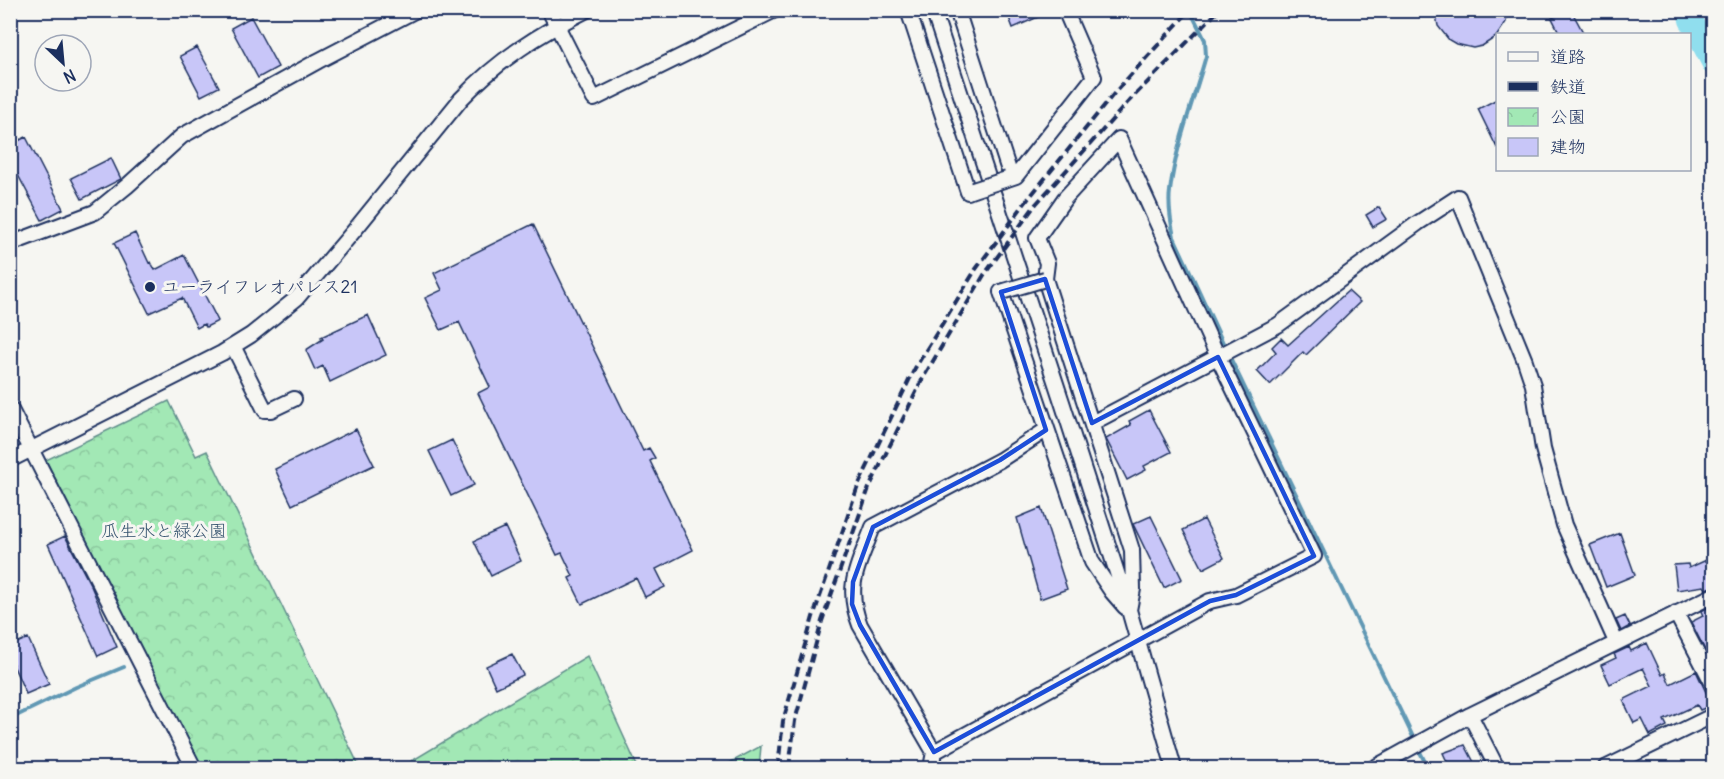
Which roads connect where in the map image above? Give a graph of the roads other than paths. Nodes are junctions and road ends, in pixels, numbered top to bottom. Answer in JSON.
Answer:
{"nodes":[{"id":1,"x":416,"y":10,"type":"edge"},
{"id":2,"x":549,"y":10,"type":"edge"},
{"id":3,"x":587,"y":10,"type":"edge"},
{"id":4,"x":775,"y":10,"type":"edge"},
{"id":5,"x":908,"y":10,"type":"edge"},
{"id":6,"x":933,"y":10,"type":"edge"},
{"id":7,"x":957,"y":10,"type":"edge"},
{"id":8,"x":1065,"y":10,"type":"edge"},
{"id":9,"x":557,"y":25,"type":"junction"},
{"id":10,"x":1009,"y":178,"type":"junction"},
{"id":11,"x":10,"y":244,"type":"edge"},
{"id":12,"x":1046,"y":279,"type":"junction"},
{"id":13,"x":233,"y":346,"type":"junction"},
{"id":14,"x":1224,"y":354,"type":"junction"},
{"id":15,"x":294,"y":399,"type":"dead end"},
{"id":16,"x":10,"y":408,"type":"edge"},
{"id":17,"x":1092,"y":423,"type":"junction"},
{"id":18,"x":1046,"y":430,"type":"junction"},
{"id":19,"x":32,"y":449,"type":"junction"},
{"id":20,"x":10,"y":460,"type":"edge"},
{"id":21,"x":1713,"y":595,"type":"edge"},
{"id":22,"x":1129,"y":610,"type":"junction"},
{"id":23,"x":1676,"y":613,"type":"junction"},
{"id":24,"x":1137,"y":640,"type":"junction"},
{"id":25,"x":1616,"y":642,"type":"junction"},
{"id":26,"x":1713,"y":686,"type":"edge"},
{"id":27,"x":1470,"y":715,"type":"junction"},
{"id":28,"x":1713,"y":715,"type":"edge"},
{"id":29,"x":934,"y":752,"type":"junction"},
{"id":30,"x":194,"y":768,"type":"edge"},
{"id":31,"x":930,"y":768,"type":"edge"},
{"id":32,"x":1174,"y":768,"type":"edge"},
{"id":33,"x":1376,"y":768,"type":"edge"},
{"id":34,"x":1497,"y":768,"type":"edge"},
{"id":35,"x":1605,"y":768,"type":"edge"}],
"edges":[{"from":1,"to":11,"type":"street"},
{"from":2,"to":9,"type":"street"},
{"from":3,"to":9,"type":"street"},
{"from":4,"to":9,"type":"street"},
{"from":5,"to":10,"type":"street","bridge":true},
{"from":6,"to":22,"type":"street"},
{"from":7,"to":10,"type":"street"},
{"from":8,"to":10,"type":"street"},
{"from":9,"to":13,"type":"street"},
{"from":12,"to":14,"type":"street"},
{"from":12,"to":17,"type":"street"},
{"from":12,"to":18,"type":"street","bridge":true},
{"from":13,"to":15,"type":"street"},
{"from":13,"to":19,"type":"street"},
{"from":14,"to":17,"type":"street"},
{"from":14,"to":24,"type":"street"},
{"from":14,"to":25,"type":"street"},
{"from":16,"to":19,"type":"street"},
{"from":17,"to":22,"type":"street"},
{"from":18,"to":22,"type":"street"},
{"from":18,"to":29,"type":"street"},
{"from":19,"to":20,"type":"street"},
{"from":19,"to":30,"type":"street"},
{"from":21,"to":23,"type":"street"},
{"from":22,"to":24,"type":"street"},
{"from":23,"to":25,"type":"street"},
{"from":23,"to":26,"type":"street"},
{"from":24,"to":29,"type":"street"},
{"from":24,"to":32,"type":"street"},
{"from":25,"to":27,"type":"street"},
{"from":27,"to":33,"type":"street"},
{"from":27,"to":34,"type":"street"},
{"from":28,"to":35,"type":"street"},
{"from":29,"to":31,"type":"street"}]}
